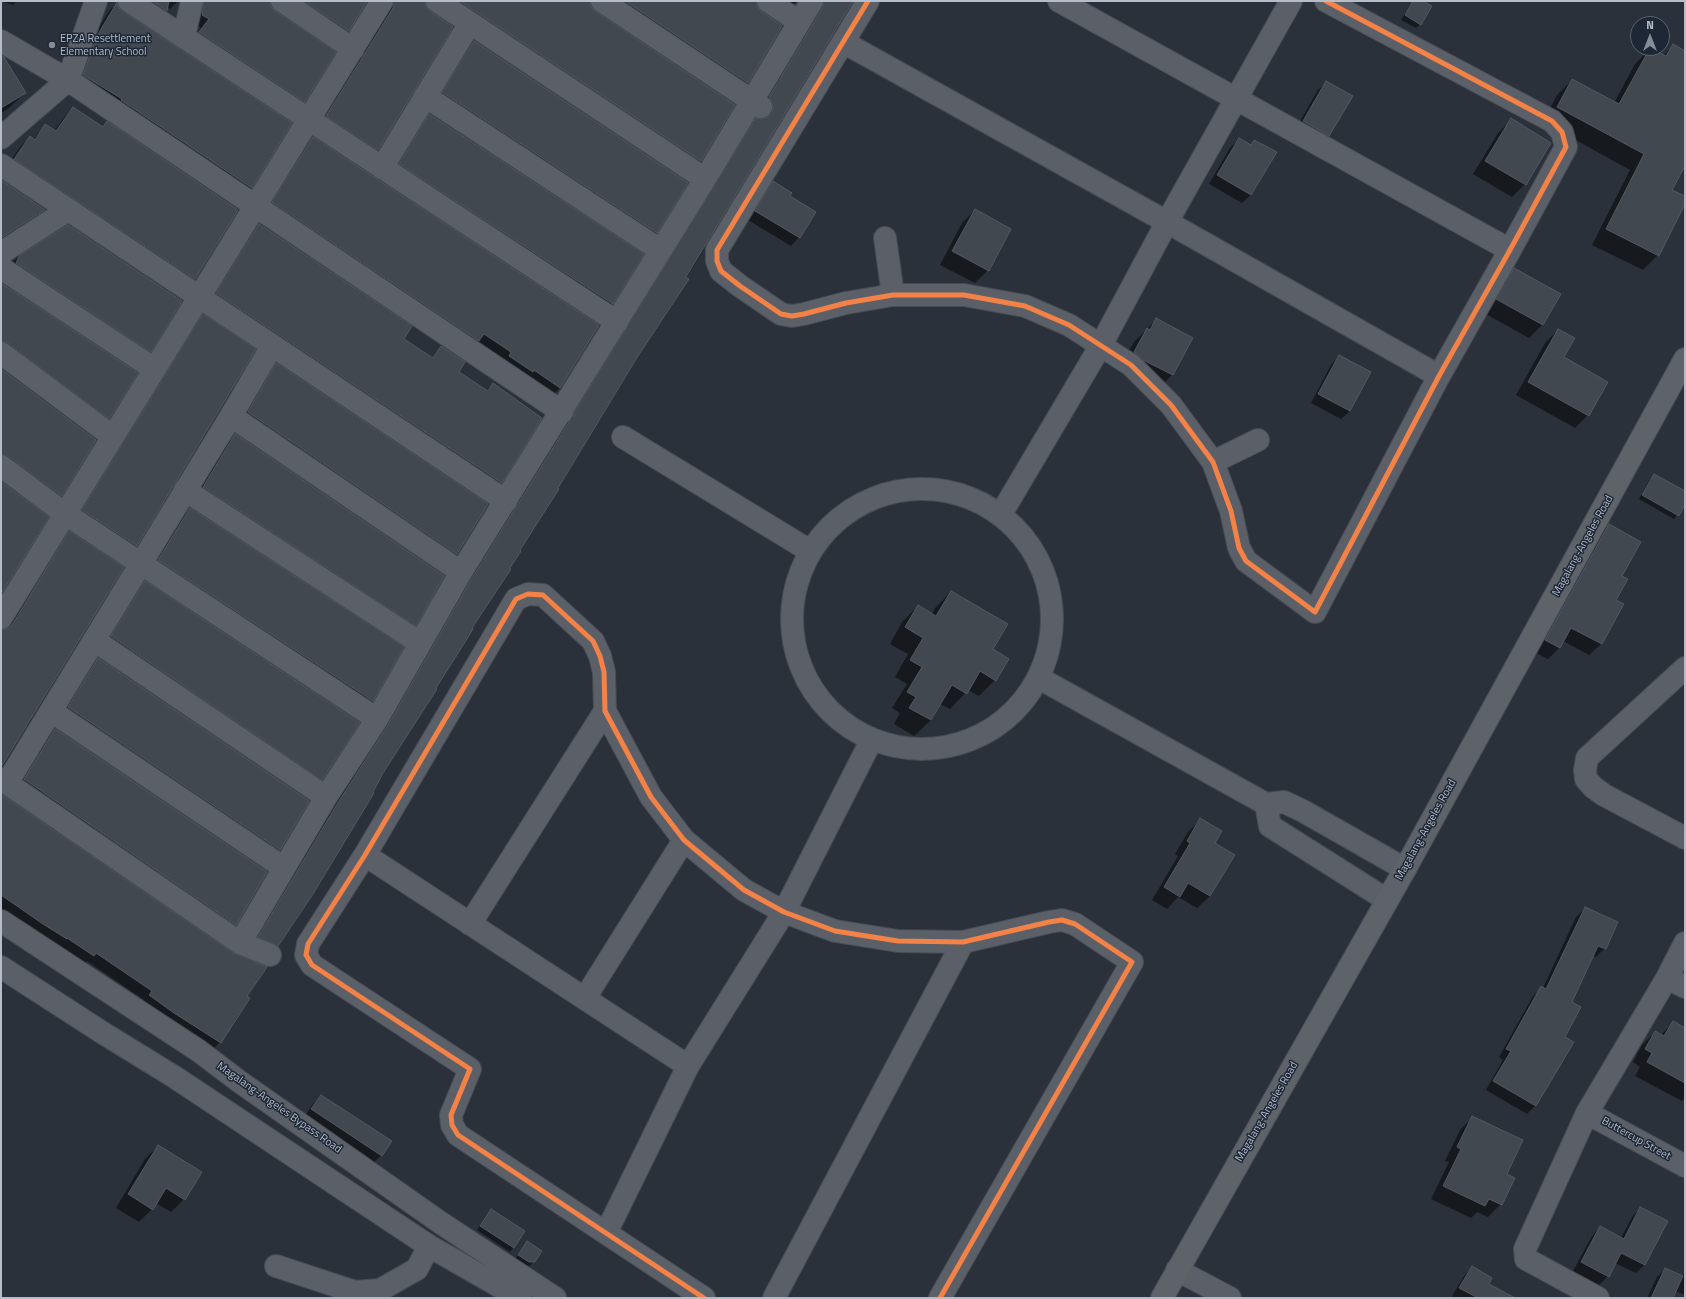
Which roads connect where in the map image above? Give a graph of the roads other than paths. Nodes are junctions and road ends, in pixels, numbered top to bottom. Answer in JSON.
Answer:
{"nodes":[{"id":1,"x":96,"y":1,"type":"edge"},
{"id":2,"x":129,"y":1,"type":"edge"},
{"id":3,"x":192,"y":1,"type":"edge"},
{"id":4,"x":282,"y":1,"type":"edge"},
{"id":5,"x":382,"y":1,"type":"edge"},
{"id":6,"x":436,"y":1,"type":"edge"},
{"id":7,"x":602,"y":1,"type":"edge"},
{"id":8,"x":768,"y":1,"type":"edge"},
{"id":9,"x":812,"y":1,"type":"edge"},
{"id":10,"x":868,"y":1,"type":"edge"},
{"id":11,"x":1059,"y":1,"type":"edge"},
{"id":12,"x":1291,"y":1,"type":"edge"},
{"id":13,"x":1326,"y":1,"type":"edge"},
{"id":14,"x":799,"y":22,"type":"junction"},
{"id":15,"x":470,"y":23,"type":"junction"},
{"id":16,"x":184,"y":36,"type":"junction"},
{"id":17,"x":1,"y":41,"type":"edge"},
{"id":18,"x":843,"y":42,"type":"junction"},
{"id":19,"x":353,"y":49,"type":"junction"},
{"id":20,"x":68,"y":80,"type":"junction"},
{"id":21,"x":425,"y":96,"type":"junction"},
{"id":22,"x":1235,"y":98,"type":"junction"},
{"id":23,"x":757,"y":103,"type":"junction"},
{"id":24,"x":308,"y":119,"type":"junction"},
{"id":25,"x":1,"y":138,"type":"edge"},
{"id":26,"x":1,"y":165,"type":"edge"},
{"id":27,"x":382,"y":168,"type":"junction"},
{"id":28,"x":705,"y":179,"type":"junction"},
{"id":29,"x":255,"y":205,"type":"junction"},
{"id":30,"x":68,"y":210,"type":"junction"},
{"id":31,"x":1166,"y":222,"type":"junction"},
{"id":32,"x":885,"y":238,"type":"dead end"},
{"id":33,"x":660,"y":250,"type":"junction"},
{"id":34,"x":1510,"y":250,"type":"junction"},
{"id":35,"x":1,"y":253,"type":"edge"},
{"id":36,"x":1,"y":268,"type":"edge"},
{"id":37,"x":893,"y":295,"type":"junction"},
{"id":38,"x":198,"y":297,"type":"junction"},
{"id":39,"x":616,"y":322,"type":"junction"},
{"id":40,"x":1101,"y":345,"type":"junction"},
{"id":41,"x":272,"y":346,"type":"junction"},
{"id":42,"x":1,"y":353,"type":"edge"},
{"id":43,"x":1685,"y":359,"type":"edge"},
{"id":44,"x":154,"y":368,"type":"junction"},
{"id":45,"x":1439,"y":376,"type":"junction"},
{"id":46,"x":562,"y":412,"type":"junction"},
{"id":47,"x":231,"y":416,"type":"junction"},
{"id":48,"x":112,"y":436,"type":"junction"},
{"id":49,"x":622,"y":437,"type":"dead end"},
{"id":50,"x":1258,"y":440,"type":"dead end"},
{"id":51,"x":1213,"y":462,"type":"junction"},
{"id":52,"x":1,"y":466,"type":"edge"},
{"id":53,"x":185,"y":490,"type":"junction"},
{"id":54,"x":506,"y":501,"type":"junction"},
{"id":55,"x":64,"y":513,"type":"junction"},
{"id":56,"x":1001,"y":514,"type":"junction"},
{"id":57,"x":810,"y":551,"type":"junction"},
{"id":58,"x":140,"y":564,"type":"junction"},
{"id":59,"x":461,"y":572,"type":"junction"},
{"id":60,"x":1,"y":618,"type":"edge"},
{"id":61,"x":94,"y":640,"type":"junction"},
{"id":62,"x":420,"y":643,"type":"junction"},
{"id":63,"x":1039,"y":678,"type":"junction"},
{"id":64,"x":1681,"y":678,"type":"edge"},
{"id":65,"x":51,"y":711,"type":"junction"},
{"id":66,"x":605,"y":711,"type":"junction"},
{"id":67,"x":377,"y":719,"type":"junction"},
{"id":68,"x":872,"y":739,"type":"junction"},
{"id":69,"x":4,"y":781,"type":"edge"},
{"id":70,"x":326,"y":798,"type":"junction"},
{"id":71,"x":1266,"y":804,"type":"junction"},
{"id":72,"x":1685,"y":838,"type":"edge"},
{"id":73,"x":684,"y":840,"type":"junction"},
{"id":74,"x":365,"y":855,"type":"junction"},
{"id":75,"x":284,"y":868,"type":"junction"},
{"id":76,"x":1405,"y":869,"type":"junction"},
{"id":77,"x":1387,"y":900,"type":"junction"},
{"id":78,"x":784,"y":912,"type":"junction"},
{"id":79,"x":1,"y":921,"type":"edge"},
{"id":80,"x":470,"y":924,"type":"junction"},
{"id":81,"x":240,"y":942,"type":"junction"},
{"id":82,"x":963,"y":942,"type":"junction"},
{"id":83,"x":1685,"y":943,"type":"edge"},
{"id":84,"x":270,"y":955,"type":"dead end"},
{"id":85,"x":1,"y":968,"type":"edge"},
{"id":86,"x":1676,"y":983,"type":"edge"},
{"id":87,"x":585,"y":998,"type":"junction"},
{"id":88,"x":688,"y":1066,"type":"junction"},
{"id":89,"x":1587,"y":1113,"type":"junction"},
{"id":90,"x":1685,"y":1166,"type":"edge"},
{"id":91,"x":606,"y":1233,"type":"junction"},
{"id":92,"x":429,"y":1246,"type":"junction"},
{"id":93,"x":276,"y":1266,"type":"dead end"},
{"id":94,"x":1177,"y":1270,"type":"junction"},
{"id":95,"x":516,"y":1297,"type":"edge"},
{"id":96,"x":555,"y":1298,"type":"edge"},
{"id":97,"x":704,"y":1298,"type":"edge"},
{"id":98,"x":774,"y":1298,"type":"edge"},
{"id":99,"x":940,"y":1298,"type":"edge"},
{"id":100,"x":1162,"y":1298,"type":"edge"},
{"id":101,"x":1230,"y":1298,"type":"edge"},
{"id":102,"x":1598,"y":1298,"type":"edge"}],
"edges":[{"from":1,"to":20,"type":"street"},
{"from":2,"to":16,"type":"street"},
{"from":3,"to":16,"type":"street"},
{"from":4,"to":19,"type":"street"},
{"from":5,"to":19,"type":"street"},
{"from":6,"to":15,"type":"street"},
{"from":7,"to":23,"type":"street"},
{"from":8,"to":14,"type":"street"},
{"from":9,"to":14,"type":"street"},
{"from":10,"to":18,"type":"street"},
{"from":11,"to":22,"type":"street"},
{"from":12,"to":22,"type":"street"},
{"from":13,"to":34,"type":"street"},
{"from":14,"to":23,"type":"street"},
{"from":15,"to":21,"type":"street"},
{"from":15,"to":28,"type":"street"},
{"from":16,"to":24,"type":"street"},
{"from":17,"to":20,"type":"street"},
{"from":18,"to":31,"type":"street"},
{"from":18,"to":37,"type":"street"},
{"from":19,"to":24,"type":"street"},
{"from":20,"to":25,"type":"street"},
{"from":20,"to":29,"type":"street"},
{"from":21,"to":27,"type":"street"},
{"from":21,"to":33,"type":"street"},
{"from":22,"to":31,"type":"street"},
{"from":22,"to":34,"type":"street"},
{"from":23,"to":28,"type":"street"},
{"from":24,"to":27,"type":"street"},
{"from":24,"to":29,"type":"street"},
{"from":26,"to":30,"type":"street"},
{"from":27,"to":39,"type":"street"},
{"from":28,"to":33,"type":"street"},
{"from":29,"to":38,"type":"street"},
{"from":29,"to":46,"type":"street"},
{"from":30,"to":35,"type":"street"},
{"from":30,"to":38,"type":"street"},
{"from":31,"to":40,"type":"street"},
{"from":31,"to":45,"type":"street"},
{"from":32,"to":37,"type":"street"},
{"from":33,"to":39,"type":"street"},
{"from":34,"to":45,"type":"street"},
{"from":36,"to":44,"type":"street"},
{"from":37,"to":40,"type":"street"},
{"from":38,"to":41,"type":"street"},
{"from":38,"to":44,"type":"street"},
{"from":39,"to":46,"type":"street"},
{"from":40,"to":51,"type":"street"},
{"from":40,"to":56,"type":"street"},
{"from":41,"to":47,"type":"street"},
{"from":41,"to":54,"type":"street"},
{"from":42,"to":48,"type":"street"},
{"from":43,"to":76,"type":"main road","name":"Magalang-Angeles Road"},
{"from":44,"to":48,"type":"street"},
{"from":45,"to":51,"type":"street"},
{"from":46,"to":54,"type":"street"},
{"from":47,"to":53,"type":"street"},
{"from":47,"to":59,"type":"street"},
{"from":48,"to":55,"type":"street"},
{"from":49,"to":57,"type":"street"},
{"from":50,"to":51,"type":"street"},
{"from":52,"to":55,"type":"street"},
{"from":53,"to":58,"type":"street"},
{"from":53,"to":62,"type":"street"},
{"from":54,"to":59,"type":"street"},
{"from":55,"to":58,"type":"street"},
{"from":55,"to":60,"type":"street"},
{"from":56,"to":57,"type":"street"},
{"from":56,"to":63,"type":"street"},
{"from":57,"to":68,"type":"street"},
{"from":58,"to":61,"type":"street"},
{"from":58,"to":67,"type":"street"},
{"from":59,"to":62,"type":"street"},
{"from":61,"to":65,"type":"street"},
{"from":61,"to":70,"type":"street"},
{"from":62,"to":67,"type":"street"},
{"from":63,"to":68,"type":"street"},
{"from":63,"to":71,"type":"street"},
{"from":64,"to":72,"type":"street"},
{"from":65,"to":69,"type":"street"},
{"from":65,"to":75,"type":"street"},
{"from":66,"to":73,"type":"street"},
{"from":66,"to":74,"type":"street"},
{"from":66,"to":80,"type":"street"},
{"from":67,"to":70,"type":"street"},
{"from":68,"to":78,"type":"street"},
{"from":69,"to":81,"type":"street"},
{"from":70,"to":75,"type":"street"},
{"from":71,"to":76,"type":"street"},
{"from":71,"to":77,"type":"street"},
{"from":73,"to":78,"type":"street"},
{"from":73,"to":87,"type":"street"},
{"from":74,"to":80,"type":"street"},
{"from":74,"to":91,"type":"street"},
{"from":75,"to":81,"type":"street"},
{"from":76,"to":77,"type":"main road","name":"Magalang-Angeles Road"},
{"from":77,"to":94,"type":"main road","name":"Magalang-Angeles Road"},
{"from":78,"to":82,"type":"street"},
{"from":78,"to":88,"type":"street"},
{"from":79,"to":96,"type":"street","name":"Magalang-Angeles Bypass Road"},
{"from":80,"to":87,"type":"street"},
{"from":81,"to":84,"type":"street"},
{"from":82,"to":98,"type":"street"},
{"from":82,"to":99,"type":"street"},
{"from":83,"to":86,"type":"street"},
{"from":85,"to":92,"type":"street"},
{"from":86,"to":89,"type":"street"},
{"from":87,"to":88,"type":"street"},
{"from":88,"to":91,"type":"street"},
{"from":89,"to":90,"type":"street","name":"Buttercup Street"},
{"from":89,"to":102,"type":"street"},
{"from":91,"to":97,"type":"street"},
{"from":92,"to":93,"type":"street"},
{"from":92,"to":95,"type":"street"},
{"from":94,"to":100,"type":"main road","name":"Magalang-Angeles Road"},
{"from":94,"to":101,"type":"street"}]}
